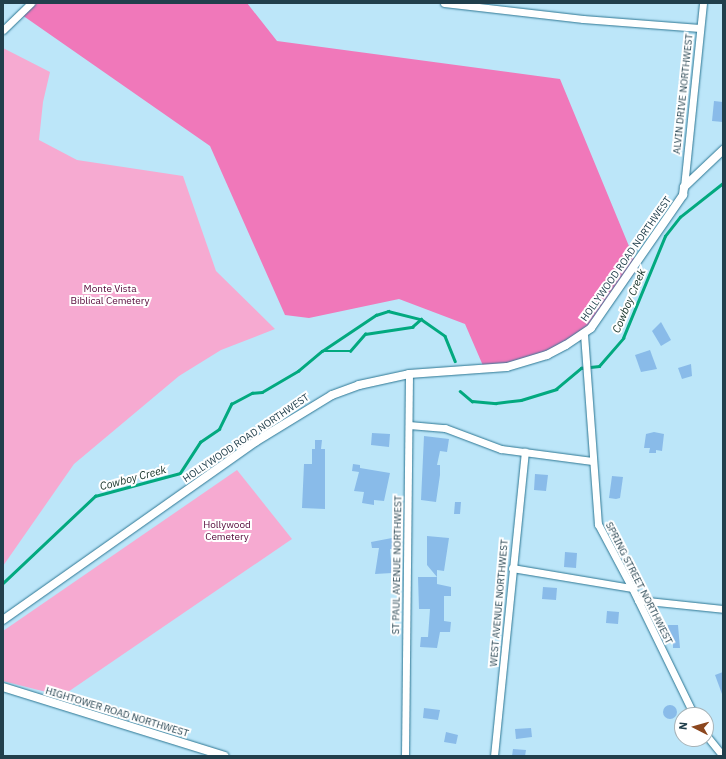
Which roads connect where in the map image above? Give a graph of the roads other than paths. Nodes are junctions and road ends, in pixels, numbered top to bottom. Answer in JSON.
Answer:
{"nodes":[{"id":1,"x":31,"y":3,"type":"edge"},
{"id":2,"x":444,"y":3,"type":"edge"},
{"id":3,"x":702,"y":3,"type":"edge"},
{"id":4,"x":700,"y":28,"type":"junction"},
{"id":5,"x":3,"y":30,"type":"edge"},
{"id":6,"x":723,"y":150,"type":"edge"},
{"id":7,"x":684,"y":187,"type":"junction"},
{"id":8,"x":584,"y":334,"type":"junction"},
{"id":9,"x":409,"y":374,"type":"junction"},
{"id":10,"x":409,"y":424,"type":"junction"},
{"id":11,"x":525,"y":452,"type":"junction"},
{"id":12,"x":592,"y":460,"type":"junction"},
{"id":13,"x":512,"y":568,"type":"junction"},
{"id":14,"x":632,"y":588,"type":"junction"},
{"id":15,"x":638,"y":600,"type":"junction"},
{"id":16,"x":723,"y":609,"type":"edge"},
{"id":17,"x":3,"y":620,"type":"edge"},
{"id":18,"x":3,"y":687,"type":"edge"},
{"id":19,"x":690,"y":707,"type":"edge"},
{"id":20,"x":714,"y":745,"type":"edge"},
{"id":21,"x":225,"y":756,"type":"edge"},
{"id":22,"x":405,"y":756,"type":"edge"},
{"id":23,"x":494,"y":756,"type":"edge"},
{"id":24,"x":723,"y":756,"type":"edge"}],
"edges":[{"from":1,"to":5,"type":"street"},
{"from":2,"to":4,"type":"street"},
{"from":3,"to":4,"type":"street","name":"ALVIN DRIVE NORTHWEST"},
{"from":4,"to":7,"type":"street","name":"ALVIN DRIVE NORTHWEST"},
{"from":6,"to":7,"type":"street","name":"HOLLYWOOD ROAD NORTHWEST"},
{"from":7,"to":8,"type":"street","name":"HOLLYWOOD ROAD NORTHWEST"},
{"from":8,"to":9,"type":"street","name":"HOLLYWOOD ROAD NORTHWEST"},
{"from":8,"to":12,"type":"street","name":"SPRING STREET NORTHWEST"},
{"from":9,"to":10,"type":"street","name":"ST PAUL AVENUE NORTHWEST"},
{"from":9,"to":17,"type":"street","name":"HOLLYWOOD ROAD NORTHWEST"},
{"from":10,"to":11,"type":"street"},
{"from":10,"to":22,"type":"street","name":"ST PAUL AVENUE NORTHWEST"},
{"from":11,"to":12,"type":"street"},
{"from":11,"to":13,"type":"street","name":"WEST AVENUE NORTHWEST"},
{"from":12,"to":14,"type":"street","name":"SPRING STREET NORTHWEST"},
{"from":13,"to":14,"type":"street"},
{"from":13,"to":23,"type":"street","name":"WEST AVENUE NORTHWEST"},
{"from":14,"to":15,"type":"street","name":"SPRING STREET NORTHWEST"},
{"from":15,"to":16,"type":"street"},
{"from":15,"to":19,"type":"street","name":"SPRING STREET NORTHWEST"},
{"from":18,"to":21,"type":"street","name":"HIGHTOWER ROAD NORTHWEST"},
{"from":20,"to":24,"type":"street"}]}
